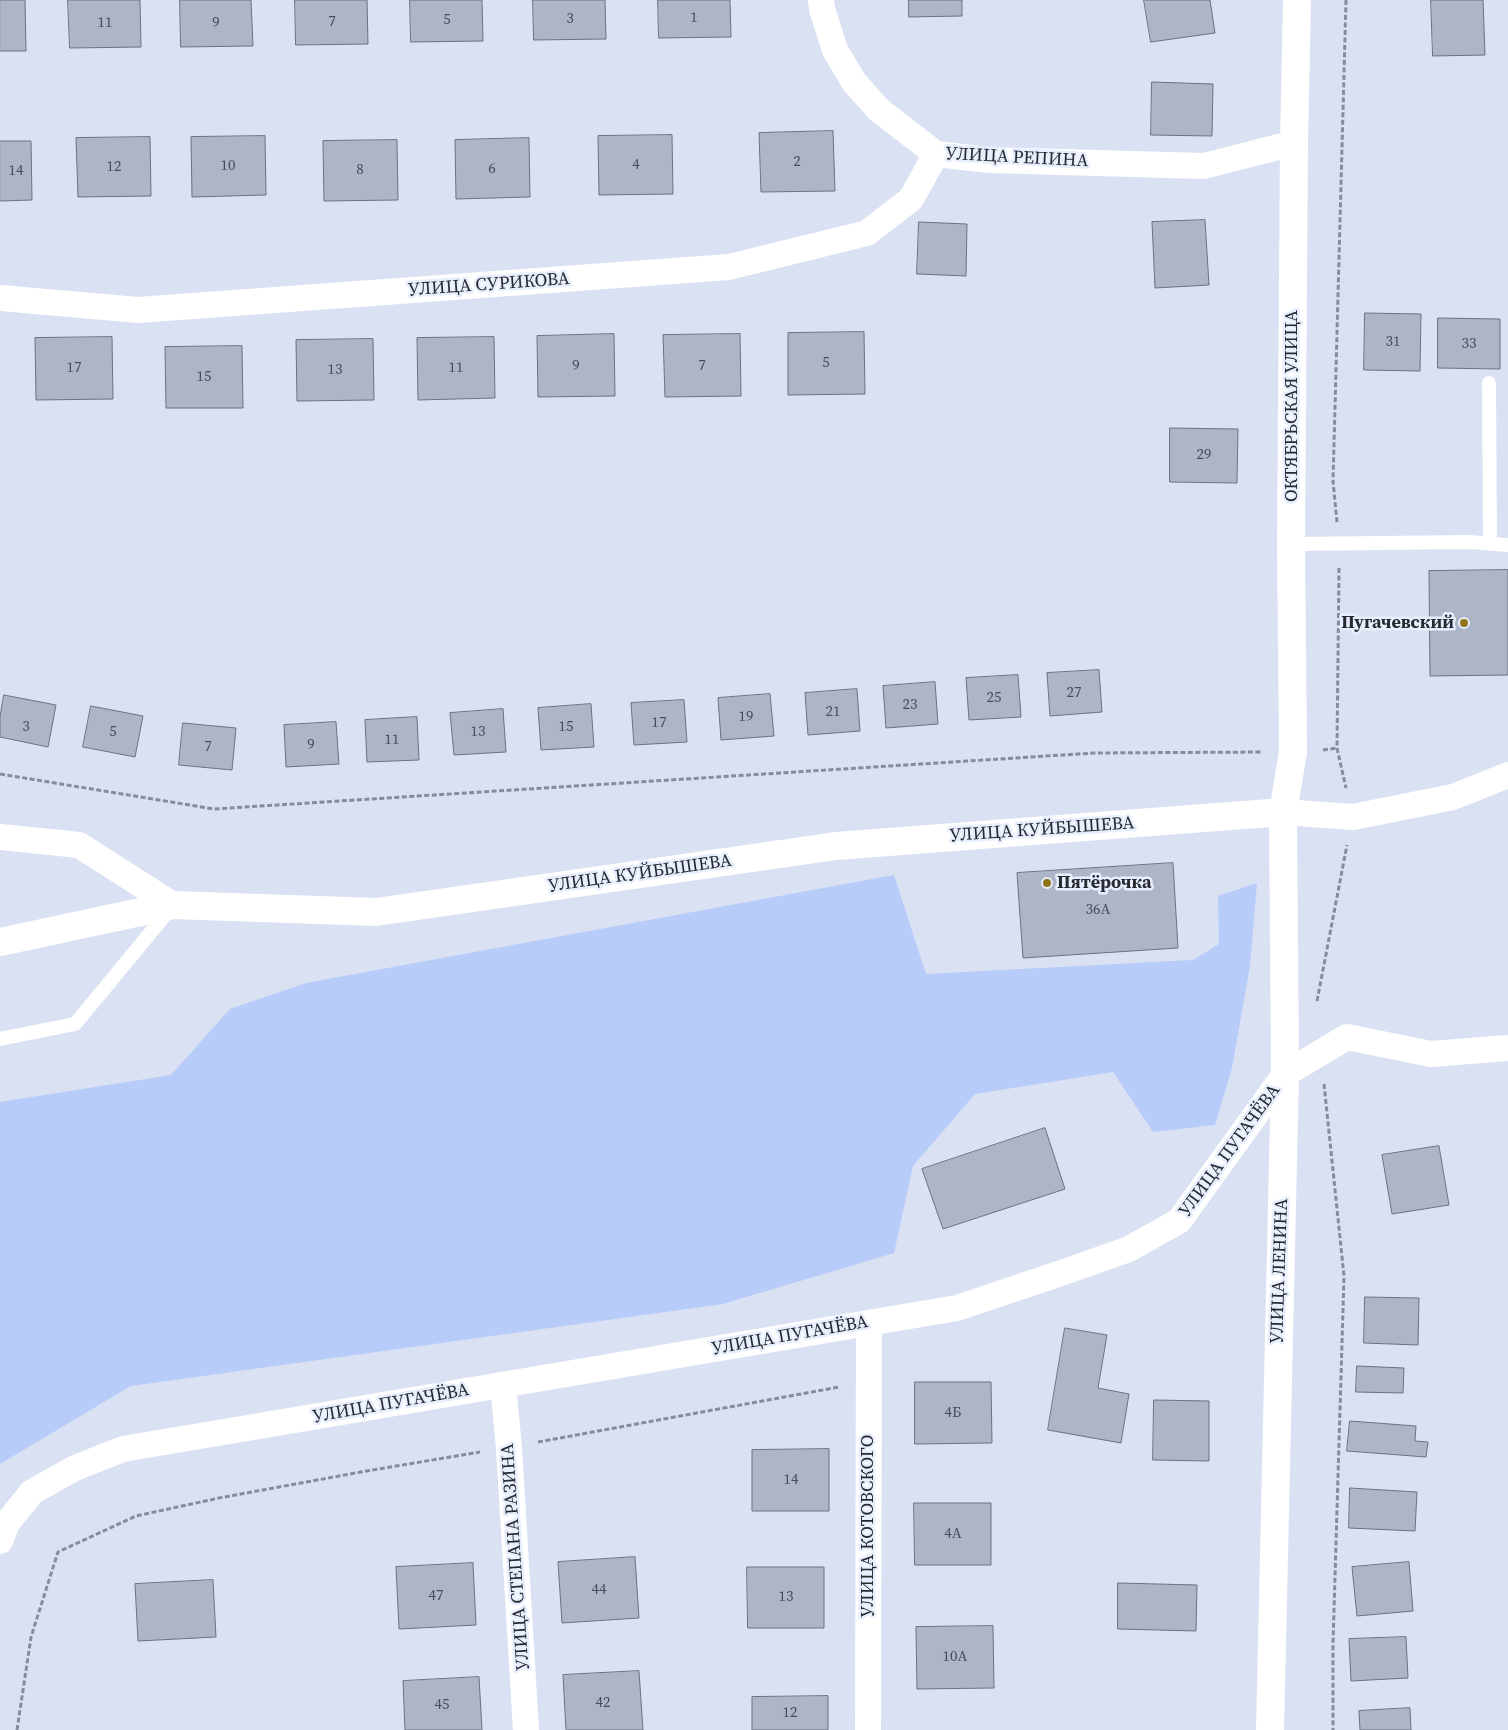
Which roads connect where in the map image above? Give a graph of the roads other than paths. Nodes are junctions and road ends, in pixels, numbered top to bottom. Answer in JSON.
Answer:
{"nodes":[{"id":1,"x":820,"y":0,"type":"edge"},
{"id":2,"x":1297,"y":0,"type":"edge"},
{"id":3,"x":1294,"y":143,"type":"junction"},
{"id":4,"x":936,"y":154,"type":"junction"},
{"id":5,"x":0,"y":298,"type":"edge"},
{"id":6,"x":1489,"y":383,"type":"dead end"},
{"id":7,"x":1490,"y":543,"type":"junction"},
{"id":8,"x":1292,"y":544,"type":"junction"},
{"id":9,"x":1508,"y":544,"type":"edge"},
{"id":10,"x":1508,"y":775,"type":"edge"},
{"id":11,"x":1283,"y":812,"type":"junction"},
{"id":12,"x":0,"y":836,"type":"edge"},
{"id":13,"x":173,"y":905,"type":"junction"},
{"id":14,"x":0,"y":942,"type":"edge"},
{"id":15,"x":0,"y":1038,"type":"edge"},
{"id":16,"x":1508,"y":1048,"type":"edge"},
{"id":17,"x":1286,"y":1074,"type":"junction"},
{"id":18,"x":869,"y":1322,"type":"junction"},
{"id":19,"x":503,"y":1385,"type":"junction"},
{"id":20,"x":2,"y":1530,"type":"edge"},
{"id":21,"x":526,"y":1730,"type":"edge"},
{"id":22,"x":868,"y":1730,"type":"edge"},
{"id":23,"x":1270,"y":1730,"type":"edge"}],
"edges":[{"from":1,"to":4,"type":"street","name":"УЛИЦА РЕПИНА"},
{"from":2,"to":3,"type":"main road","name":"ОКТЯБРЬСКАЯ УЛИЦА"},
{"from":3,"to":4,"type":"street","name":"УЛИЦА РЕПИНА"},
{"from":3,"to":8,"type":"main road","name":"ОКТЯБРЬСКАЯ УЛИЦА"},
{"from":4,"to":5,"type":"street","name":"УЛИЦА СУРИКОВА"},
{"from":6,"to":7,"type":"lane"},
{"from":7,"to":8,"type":"lane"},
{"from":7,"to":9,"type":"lane"},
{"from":8,"to":11,"type":"main road","name":"ОКТЯБРЬСКАЯ УЛИЦА"},
{"from":10,"to":11,"type":"street"},
{"from":11,"to":13,"type":"main road","name":"УЛИЦА КУЙБЫШЕВА"},
{"from":11,"to":17,"type":"main road","name":"УЛИЦА ЛЕНИНА"},
{"from":12,"to":13,"type":"street"},
{"from":13,"to":14,"type":"main road","name":"УЛИЦА КУЙБЫШЕВА"},
{"from":13,"to":15,"type":"lane"},
{"from":16,"to":17,"type":"street","name":"УЛИЦА ПУГАЧЁВА"},
{"from":17,"to":18,"type":"street","name":"УЛИЦА ПУГАЧЁВА"},
{"from":17,"to":23,"type":"main road","name":"УЛИЦА ЛЕНИНА"},
{"from":18,"to":19,"type":"street","name":"УЛИЦА ПУГАЧЁВА"},
{"from":18,"to":22,"type":"street","name":"УЛИЦА КОТОВСКОГО"},
{"from":19,"to":20,"type":"street","name":"УЛИЦА ПУГАЧЁВА"},
{"from":19,"to":21,"type":"street","name":"УЛИЦА СТЕПАНА РАЗИНА"}]}
